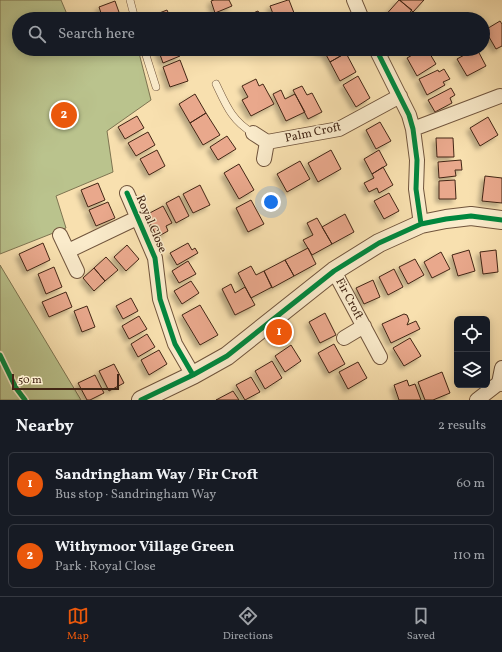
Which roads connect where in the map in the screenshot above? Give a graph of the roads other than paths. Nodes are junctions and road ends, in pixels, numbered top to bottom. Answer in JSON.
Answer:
{"nodes":[{"id":1,"x":130,"y":0,"type":"edge"},
{"id":2,"x":354,"y":0,"type":"edge"},
{"id":3,"x":133,"y":12,"type":"edge"},
{"id":4,"x":359,"y":12,"type":"edge"},
{"id":5,"x":146,"y":56,"type":"edge"},
{"id":6,"x":380,"y":56,"type":"edge"},
{"id":7,"x":216,"y":84,"type":"dead end"},
{"id":8,"x":156,"y":87,"type":"dead end"},
{"id":9,"x":400,"y":96,"type":"junction"},
{"id":10,"x":500,"y":96,"type":"dead end"},
{"id":11,"x":414,"y":130,"type":"junction"},
{"id":12,"x":253,"y":132,"type":"joint"},
{"id":13,"x":267,"y":142,"type":"junction"},
{"id":14,"x":264,"y":159,"type":"dead end"},
{"id":15,"x":127,"y":194,"type":"dead end"},
{"id":16,"x":137,"y":218,"type":"junction"},
{"id":17,"x":502,"y":220,"type":"edge"},
{"id":18,"x":421,"y":224,"type":"junction"},
{"id":19,"x":60,"y":235,"type":"dead end"},
{"id":20,"x":68,"y":251,"type":"junction"},
{"id":21,"x":77,"y":271,"type":"dead end"},
{"id":22,"x":334,"y":271,"type":"junction"},
{"id":23,"x":364,"y":326,"type":"junction"},
{"id":24,"x":344,"y":338,"type":"dead end"},
{"id":25,"x":380,"y":357,"type":"dead end"},
{"id":26,"x":502,"y":368,"type":"edge"},
{"id":27,"x":193,"y":375,"type":"junction"},
{"id":28,"x":501,"y":383,"type":"edge"},
{"id":29,"x":141,"y":400,"type":"edge"},
{"id":30,"x":477,"y":400,"type":"edge"}],
"edges":[{"from":1,"to":3,"type":"lane"},
{"from":2,"to":4,"type":"street"},
{"from":5,"to":8,"type":"lane"},
{"from":6,"to":9,"type":"street"},
{"from":7,"to":12,"type":"lane"},
{"from":9,"to":11,"type":"street"},
{"from":9,"to":13,"type":"street","name":"Palm Croft"},
{"from":10,"to":11,"type":"street"},
{"from":11,"to":18,"type":"street"},
{"from":12,"to":13,"type":"street"},
{"from":13,"to":14,"type":"street"},
{"from":15,"to":16,"type":"street","name":"Royal Close"},
{"from":16,"to":20,"type":"street"},
{"from":16,"to":27,"type":"street","name":"Royal Close"},
{"from":17,"to":18,"type":"street"},
{"from":18,"to":22,"type":"street"},
{"from":19,"to":20,"type":"street"},
{"from":20,"to":21,"type":"street"},
{"from":22,"to":23,"type":"street","name":"Fir Croft"},
{"from":22,"to":27,"type":"street"},
{"from":23,"to":24,"type":"street","name":"Fir Croft"},
{"from":23,"to":25,"type":"street","name":"Fir Croft"},
{"from":26,"to":28,"type":"street"},
{"from":27,"to":29,"type":"street"},
{"from":28,"to":30,"type":"street"}]}
